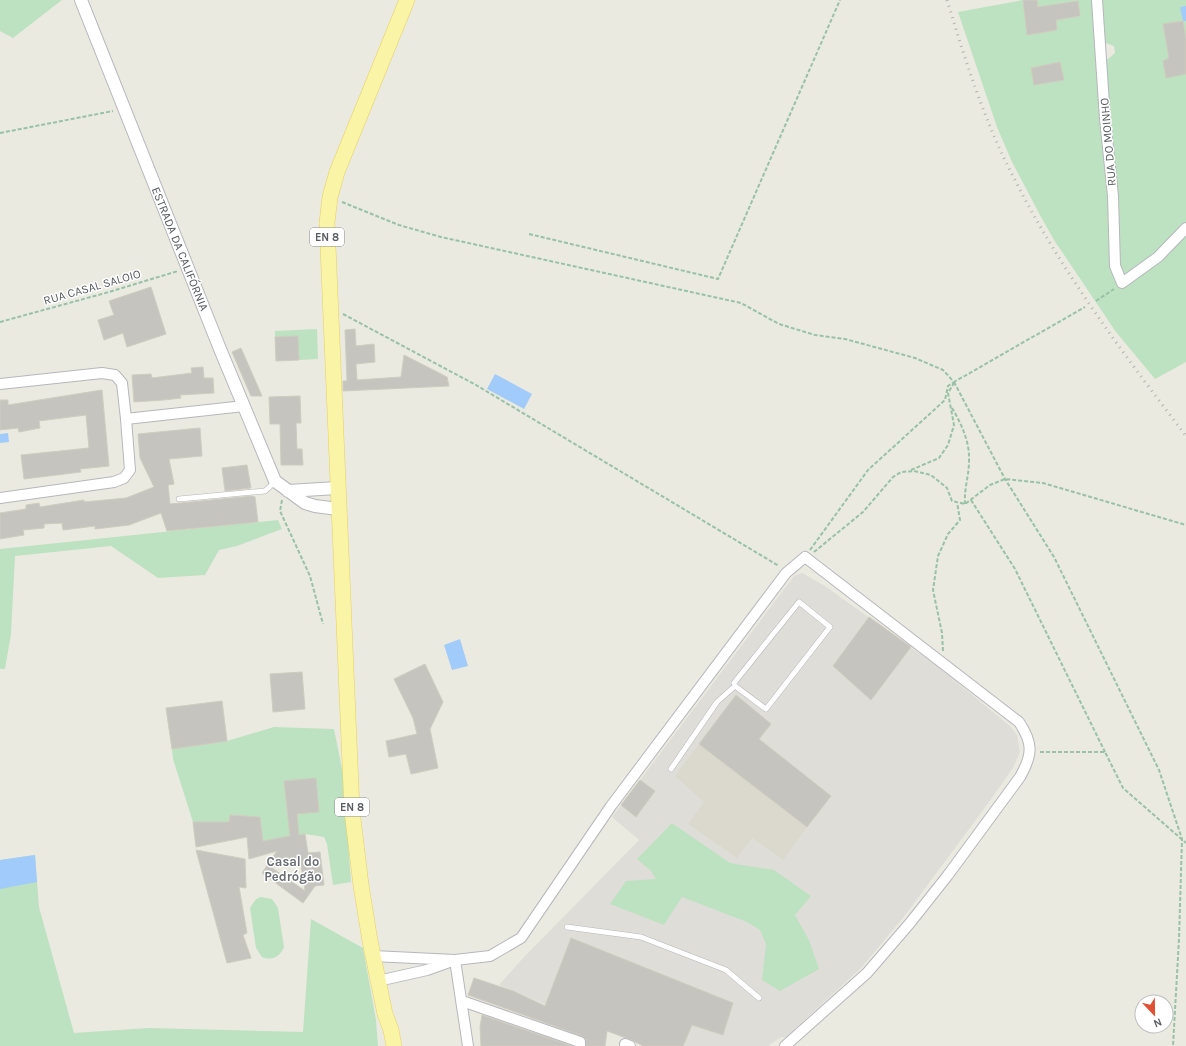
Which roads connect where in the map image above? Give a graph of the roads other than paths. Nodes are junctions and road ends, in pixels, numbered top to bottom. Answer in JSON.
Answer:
{"nodes":[{"id":1,"x":80,"y":0,"type":"edge"},
{"id":2,"x":407,"y":0,"type":"edge"},
{"id":3,"x":1097,"y":0,"type":"edge"},
{"id":4,"x":1186,"y":228,"type":"edge"},
{"id":5,"x":0,"y":384,"type":"edge"},
{"id":6,"x":244,"y":406,"type":"junction"},
{"id":7,"x":126,"y":419,"type":"junction"},
{"id":8,"x":283,"y":487,"type":"junction"},
{"id":9,"x":337,"y":488,"type":"junction"},
{"id":10,"x":0,"y":498,"type":"edge"},
{"id":11,"x":179,"y":499,"type":"dead end"},
{"id":12,"x":338,"y":509,"type":"junction"},
{"id":13,"x":734,"y":683,"type":"dead end"},
{"id":14,"x":671,"y":769,"type":"dead end"},
{"id":15,"x":567,"y":927,"type":"dead end"},
{"id":16,"x":373,"y":956,"type":"junction"},
{"id":17,"x":455,"y":960,"type":"junction"},
{"id":18,"x":378,"y":981,"type":"junction"},
{"id":19,"x":759,"y":998,"type":"dead end"},
{"id":20,"x":462,"y":1002,"type":"junction"},
{"id":21,"x":385,"y":1014,"type":"junction"},
{"id":22,"x":386,"y":1046,"type":"edge"},
{"id":23,"x":394,"y":1046,"type":"edge"},
{"id":24,"x":468,"y":1046,"type":"edge"},
{"id":25,"x":580,"y":1046,"type":"edge"},
{"id":26,"x":785,"y":1046,"type":"edge"}],
"edges":[{"from":1,"to":6,"type":"street","name":"ESTRADA DA CALIFÓRNIA"},
{"from":2,"to":9,"type":"main road","number":"EN 8"},
{"from":3,"to":4,"type":"street","name":"RUA DO MOINHO"},
{"from":5,"to":7,"type":"street"},
{"from":6,"to":7,"type":"street"},
{"from":6,"to":8,"type":"street","name":"ESTRADA DA CALIFÓRNIA"},
{"from":7,"to":10,"type":"street"},
{"from":8,"to":9,"type":"street"},
{"from":8,"to":11,"type":"lane"},
{"from":8,"to":12,"type":"street"},
{"from":9,"to":12,"type":"main road","number":"EN 8"},
{"from":12,"to":16,"type":"main road","number":"EN 8"},
{"from":13,"to":14,"type":"lane"},
{"from":15,"to":19,"type":"lane"},
{"from":16,"to":17,"type":"street"},
{"from":16,"to":18,"type":"main road","number":"EN 8"},
{"from":17,"to":18,"type":"street"},
{"from":17,"to":20,"type":"street"},
{"from":17,"to":26,"type":"street"},
{"from":18,"to":21,"type":"main road","number":"EN 8"},
{"from":20,"to":24,"type":"street"},
{"from":20,"to":25,"type":"street"},
{"from":21,"to":22,"type":"main road","number":"EN 8"},
{"from":21,"to":23,"type":"main road","number":"EN 8"}]}
